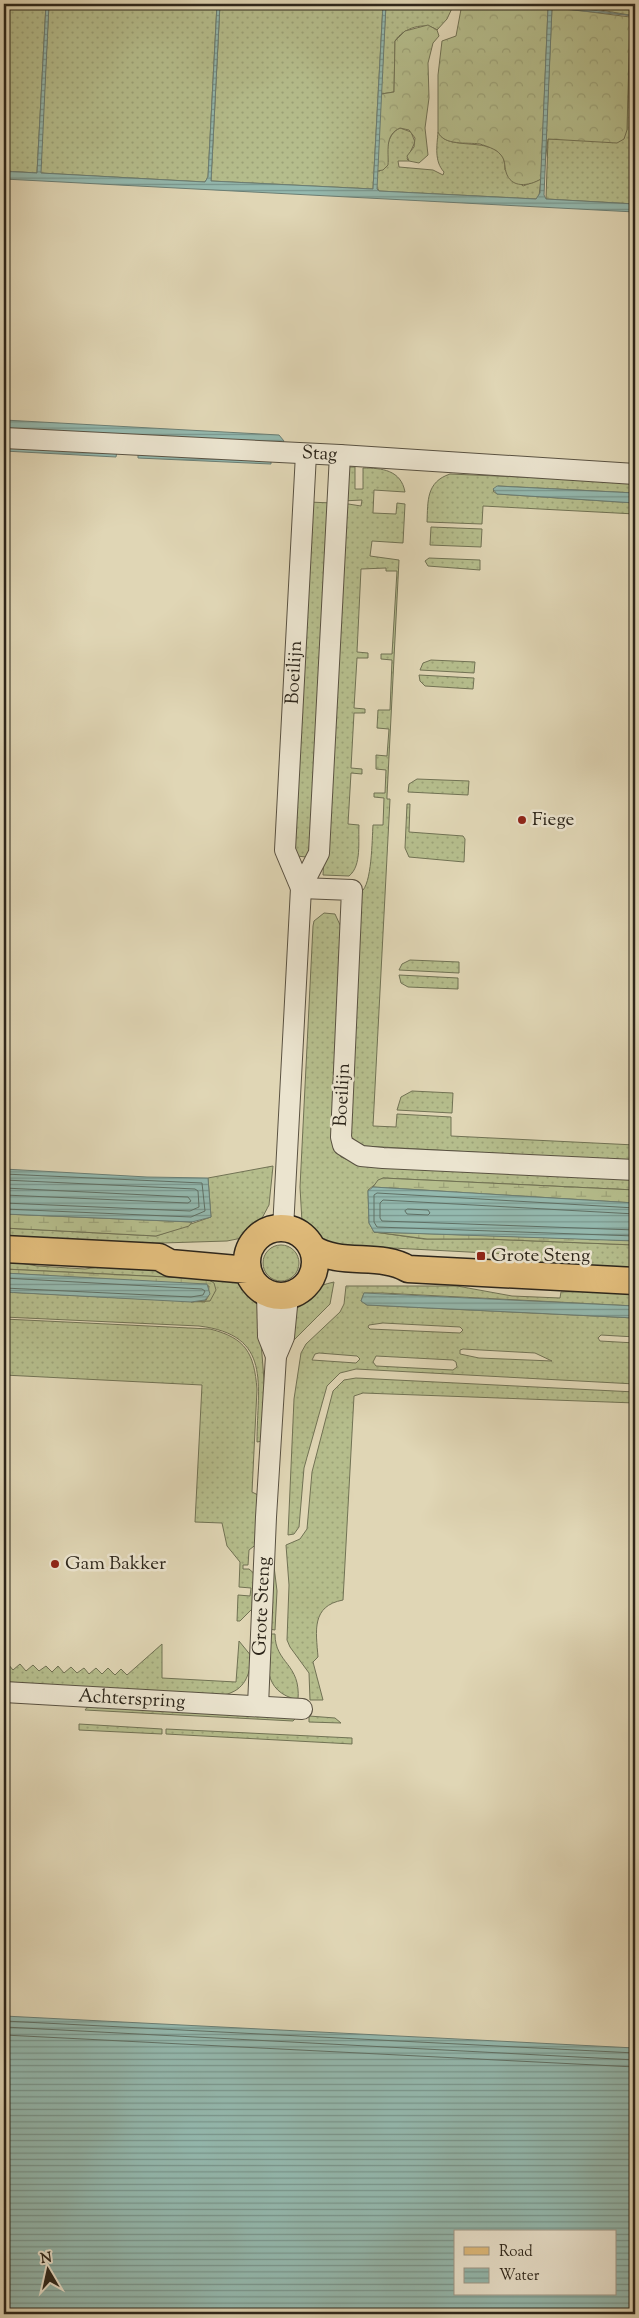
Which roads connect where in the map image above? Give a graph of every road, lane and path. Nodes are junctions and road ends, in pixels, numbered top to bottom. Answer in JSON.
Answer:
{"nodes":[{"id":1,"x":4,"y":438,"type":"edge"},
{"id":2,"x":306,"y":454,"type":"junction"},
{"id":3,"x":340,"y":455,"type":"junction"},
{"id":4,"x":635,"y":474,"type":"edge"},
{"id":5,"x":301,"y":888,"type":"junction"},
{"id":6,"x":635,"y":1170,"type":"edge"},
{"id":7,"x":283,"y":1228,"type":"junction"},
{"id":8,"x":312,"y":1248,"type":"junction"},
{"id":9,"x":4,"y":1249,"type":"edge"},
{"id":10,"x":248,"y":1261,"type":"junction"},
{"id":11,"x":408,"y":1270,"type":"junction"},
{"id":12,"x":635,"y":1281,"type":"edge"},
{"id":13,"x":288,"y":1291,"type":"junction"},
{"id":14,"x":4,"y":1692,"type":"edge"},
{"id":15,"x":258,"y":1706,"type":"junction"},
{"id":16,"x":302,"y":1709,"type":"dead end"}],
"edges":[{"from":1,"to":2,"type":"street","name":"Stag"},
{"from":2,"to":3,"type":"street","name":"Stag"},
{"from":2,"to":5,"type":"street","name":"Boeilijn"},
{"from":3,"to":4,"type":"street","name":"Stag"},
{"from":3,"to":5,"type":"street","name":"Boeilijn"},
{"from":5,"to":6,"type":"street","name":"Boeilijn"},
{"from":5,"to":7,"type":"street","name":"Boeilijn"},
{"from":7,"to":8,"type":"main road"},
{"from":7,"to":10,"type":"main road"},
{"from":8,"to":11,"type":"main road"},
{"from":8,"to":13,"type":"main road"},
{"from":9,"to":10,"type":"main road"},
{"from":10,"to":13,"type":"main road"},
{"from":11,"to":12,"type":"main road"},
{"from":11,"to":13,"type":"main road"},
{"from":13,"to":15,"type":"street","name":"Grote Steng"},
{"from":14,"to":15,"type":"street","name":"Achterspring"},
{"from":15,"to":16,"type":"street","name":"Achterspring"}]}
